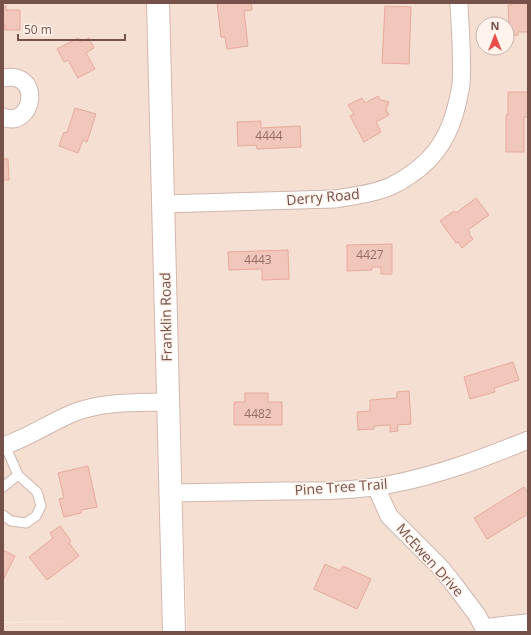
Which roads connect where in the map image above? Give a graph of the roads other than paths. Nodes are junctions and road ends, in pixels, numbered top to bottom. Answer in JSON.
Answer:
{"nodes":[{"id":1,"x":158,"y":3,"type":"edge"},
{"id":2,"x":459,"y":3,"type":"edge"},
{"id":3,"x":3,"y":78,"type":"edge"},
{"id":4,"x":3,"y":117,"type":"edge"},
{"id":5,"x":163,"y":204,"type":"junction"},
{"id":6,"x":168,"y":402,"type":"junction"},
{"id":7,"x":528,"y":440,"type":"edge"},
{"id":8,"x":4,"y":446,"type":"edge"},
{"id":9,"x":18,"y":475,"type":"junction"},
{"id":10,"x":3,"y":487,"type":"edge"},
{"id":11,"x":376,"y":487,"type":"junction"},
{"id":12,"x":170,"y":493,"type":"junction"},
{"id":13,"x":3,"y":515,"type":"edge"},
{"id":14,"x":528,"y":624,"type":"edge"},
{"id":15,"x":485,"y":630,"type":"edge"},
{"id":16,"x":174,"y":632,"type":"edge"}],
"edges":[{"from":1,"to":5,"type":"street","name":"Franklin Road"},
{"from":2,"to":5,"type":"street","name":"Derry Road"},
{"from":3,"to":4,"type":"street"},
{"from":5,"to":6,"type":"street","name":"Franklin Road"},
{"from":6,"to":8,"type":"street"},
{"from":6,"to":12,"type":"street","name":"Franklin Road"},
{"from":7,"to":11,"type":"street","name":"Pine Tree Trail"},
{"from":8,"to":9,"type":"lane"},
{"from":9,"to":10,"type":"lane"},
{"from":9,"to":13,"type":"lane"},
{"from":11,"to":12,"type":"street","name":"Pine Tree Trail"},
{"from":11,"to":15,"type":"street","name":"McEwen Drive"},
{"from":12,"to":16,"type":"street","name":"Franklin Road"},
{"from":14,"to":15,"type":"street"}]}
